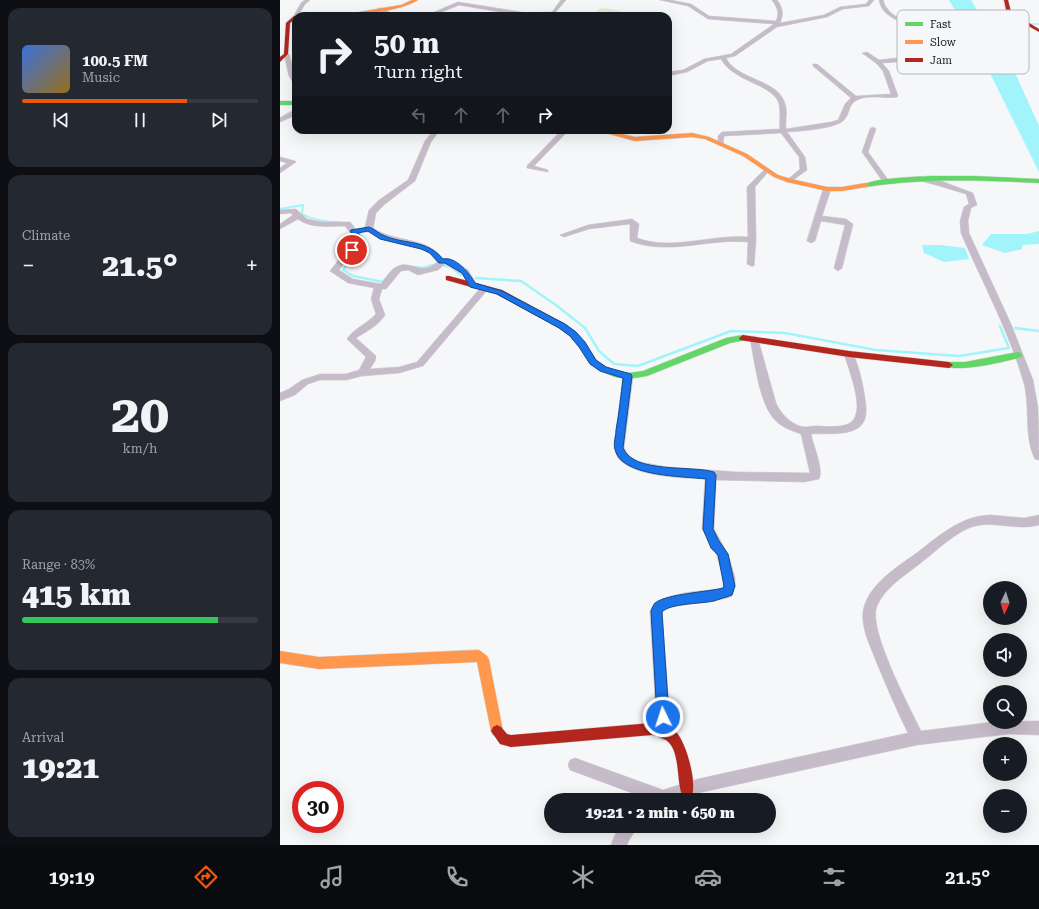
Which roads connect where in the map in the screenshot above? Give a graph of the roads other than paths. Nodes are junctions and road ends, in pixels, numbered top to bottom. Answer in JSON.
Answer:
{"nodes":[{"id":1,"x":308,"y":0,"type":"edge"},
{"id":2,"x":416,"y":0,"type":"edge"},
{"id":3,"x":564,"y":0,"type":"edge"},
{"id":4,"x":662,"y":0,"type":"edge"},
{"id":5,"x":774,"y":0,"type":"edge"},
{"id":6,"x":872,"y":0,"type":"edge"},
{"id":7,"x":881,"y":0,"type":"edge"},
{"id":8,"x":1006,"y":0,"type":"edge"},
{"id":9,"x":490,"y":8,"type":"junction"},
{"id":10,"x":380,"y":9,"type":"junction"},
{"id":11,"x":1008,"y":10,"type":"edge"},
{"id":12,"x":298,"y":12,"type":"edge"},
{"id":13,"x":362,"y":12,"type":"edge"},
{"id":14,"x":386,"y":12,"type":"edge"},
{"id":15,"x":437,"y":12,"type":"edge"},
{"id":16,"x":490,"y":12,"type":"edge"},
{"id":17,"x":511,"y":12,"type":"edge"},
{"id":18,"x":555,"y":12,"type":"edge"},
{"id":19,"x":897,"y":18,"type":"edge"},
{"id":20,"x":292,"y":20,"type":"edge"},
{"id":21,"x":776,"y":24,"type":"junction"},
{"id":22,"x":1029,"y":25,"type":"edge"},
{"id":23,"x":1039,"y":31,"type":"edge"},
{"id":24,"x":865,"y":53,"type":"dead end"},
{"id":25,"x":283,"y":57,"type":"edge"},
{"id":26,"x":723,"y":58,"type":"junction"},
{"id":27,"x":897,"y":60,"type":"edge"},
{"id":28,"x":878,"y":62,"type":"junction"},
{"id":29,"x":815,"y":65,"type":"dead end"},
{"id":30,"x":672,"y":73,"type":"edge"},
{"id":31,"x":292,"y":76,"type":"edge"},
{"id":32,"x":855,"y":98,"type":"junction"},
{"id":33,"x":280,"y":103,"type":"edge"},
{"id":34,"x":292,"y":103,"type":"edge"},
{"id":35,"x":292,"y":115,"type":"edge"},
{"id":36,"x":280,"y":120,"type":"edge"},
{"id":37,"x":873,"y":129,"type":"dead end"},
{"id":38,"x":783,"y":131,"type":"junction"},
{"id":39,"x":434,"y":134,"type":"edge"},
{"id":40,"x":562,"y":134,"type":"edge"},
{"id":41,"x":614,"y":134,"type":"edge"},
{"id":42,"x":721,"y":144,"type":"junction"},
{"id":43,"x":280,"y":159,"type":"edge"},
{"id":44,"x":766,"y":170,"type":"junction"},
{"id":45,"x":280,"y":171,"type":"edge"},
{"id":46,"x":546,"y":171,"type":"dead end"},
{"id":47,"x":919,"y":179,"type":"junction"},
{"id":48,"x":789,"y":181,"type":"junction"},
{"id":49,"x":885,"y":181,"type":"junction"},
{"id":50,"x":1039,"y":182,"type":"edge"},
{"id":51,"x":827,"y":189,"type":"junction"},
{"id":52,"x":280,"y":212,"type":"edge"},
{"id":53,"x":298,"y":215,"type":"junction"},
{"id":54,"x":818,"y":218,"type":"junction"},
{"id":55,"x":280,"y":227,"type":"edge"},
{"id":56,"x":366,"y":229,"type":"junction"},
{"id":57,"x":353,"y":231,"type":"junction"},
{"id":58,"x":564,"y":235,"type":"dead end"},
{"id":59,"x":752,"y":240,"type":"junction"},
{"id":60,"x":811,"y":241,"type":"dead end"},
{"id":61,"x":441,"y":262,"type":"junction"},
{"id":62,"x":751,"y":264,"type":"dead end"},
{"id":63,"x":838,"y":268,"type":"dead end"},
{"id":64,"x":449,"y":278,"type":"dead end"},
{"id":65,"x":473,"y":285,"type":"junction"},
{"id":66,"x":379,"y":286,"type":"junction"},
{"id":67,"x":485,"y":288,"type":"junction"},
{"id":68,"x":754,"y":339,"type":"junction"},
{"id":69,"x":849,"y":354,"type":"junction"},
{"id":70,"x":1018,"y":355,"type":"junction"},
{"id":71,"x":362,"y":373,"type":"junction"},
{"id":72,"x":628,"y":376,"type":"junction"},
{"id":73,"x":280,"y":396,"type":"edge"},
{"id":74,"x":806,"y":432,"type":"junction"},
{"id":75,"x":1039,"y":456,"type":"edge"},
{"id":76,"x":711,"y":475,"type":"junction"},
{"id":77,"x":1039,"y":520,"type":"edge"},
{"id":78,"x":280,"y":657,"type":"edge"},
{"id":79,"x":1039,"y":728,"type":"edge"},
{"id":80,"x":664,"y":733,"type":"junction"},
{"id":81,"x":917,"y":738,"type":"junction"},
{"id":82,"x":575,"y":765,"type":"dead end"},
{"id":83,"x":687,"y":790,"type":"junction"},
{"id":84,"x":648,"y":793,"type":"edge"},
{"id":85,"x":677,"y":793,"type":"edge"},
{"id":86,"x":624,"y":833,"type":"edge"},
{"id":87,"x":618,"y":845,"type":"edge"}],
"edges":[{"from":1,"to":12,"type":"street"},
{"from":2,"to":10,"type":"street"},
{"from":3,"to":18,"type":"street"},
{"from":4,"to":21,"type":"street"},
{"from":5,"to":21,"type":"street"},
{"from":6,"to":21,"type":"street"},
{"from":7,"to":19,"type":"street"},
{"from":8,"to":11,"type":"street"},
{"from":9,"to":15,"type":"street"},
{"from":9,"to":16,"type":"street"},
{"from":9,"to":17,"type":"street"},
{"from":10,"to":13,"type":"street"},
{"from":10,"to":14,"type":"street"},
{"from":20,"to":25,"type":"street"},
{"from":21,"to":26,"type":"street"},
{"from":22,"to":23,"type":"street"},
{"from":24,"to":28,"type":"street"},
{"from":25,"to":31,"type":"street"},
{"from":26,"to":30,"type":"street"},
{"from":26,"to":38,"type":"street"},
{"from":27,"to":28,"type":"street"},
{"from":28,"to":32,"type":"street"},
{"from":29,"to":32,"type":"street"},
{"from":32,"to":38,"type":"street"},
{"from":33,"to":34,"type":"street"},
{"from":35,"to":36,"type":"street"},
{"from":37,"to":49,"type":"street"},
{"from":38,"to":42,"type":"street"},
{"from":38,"to":48,"type":"street"},
{"from":39,"to":56,"type":"street"},
{"from":40,"to":46,"type":"street"},
{"from":41,"to":42,"type":"street"},
{"from":42,"to":44,"type":"street"},
{"from":43,"to":45,"type":"street"},
{"from":44,"to":48,"type":"street"},
{"from":44,"to":59,"type":"street"},
{"from":47,"to":49,"type":"street"},
{"from":47,"to":50,"type":"street"},
{"from":47,"to":70,"type":"street"},
{"from":48,"to":51,"type":"street"},
{"from":49,"to":51,"type":"street"},
{"from":51,"to":54,"type":"street"},
{"from":52,"to":53,"type":"street"},
{"from":53,"to":55,"type":"street"},
{"from":53,"to":57,"type":"street"},
{"from":54,"to":60,"type":"street"},
{"from":54,"to":63,"type":"street"},
{"from":56,"to":57,"type":"street"},
{"from":56,"to":61,"type":"street"},
{"from":57,"to":66,"type":"street"},
{"from":58,"to":59,"type":"street"},
{"from":59,"to":62,"type":"street"},
{"from":61,"to":65,"type":"street"},
{"from":61,"to":66,"type":"street"},
{"from":64,"to":65,"type":"street"},
{"from":65,"to":67,"type":"street"},
{"from":66,"to":71,"type":"street"},
{"from":67,"to":71,"type":"street"},
{"from":67,"to":72,"type":"street"},
{"from":68,"to":69,"type":"street"},
{"from":68,"to":72,"type":"street"},
{"from":68,"to":74,"type":"street"},
{"from":69,"to":70,"type":"street"},
{"from":69,"to":74,"type":"street"},
{"from":70,"to":75,"type":"street"},
{"from":71,"to":73,"type":"street"},
{"from":72,"to":76,"type":"street"},
{"from":74,"to":76,"type":"street"},
{"from":76,"to":80,"type":"street"},
{"from":77,"to":81,"type":"street"},
{"from":78,"to":80,"type":"street"},
{"from":79,"to":81,"type":"street"},
{"from":80,"to":83,"type":"street"},
{"from":81,"to":83,"type":"street"},
{"from":82,"to":84,"type":"street"},
{"from":83,"to":85,"type":"street"},
{"from":86,"to":87,"type":"street"}]}
